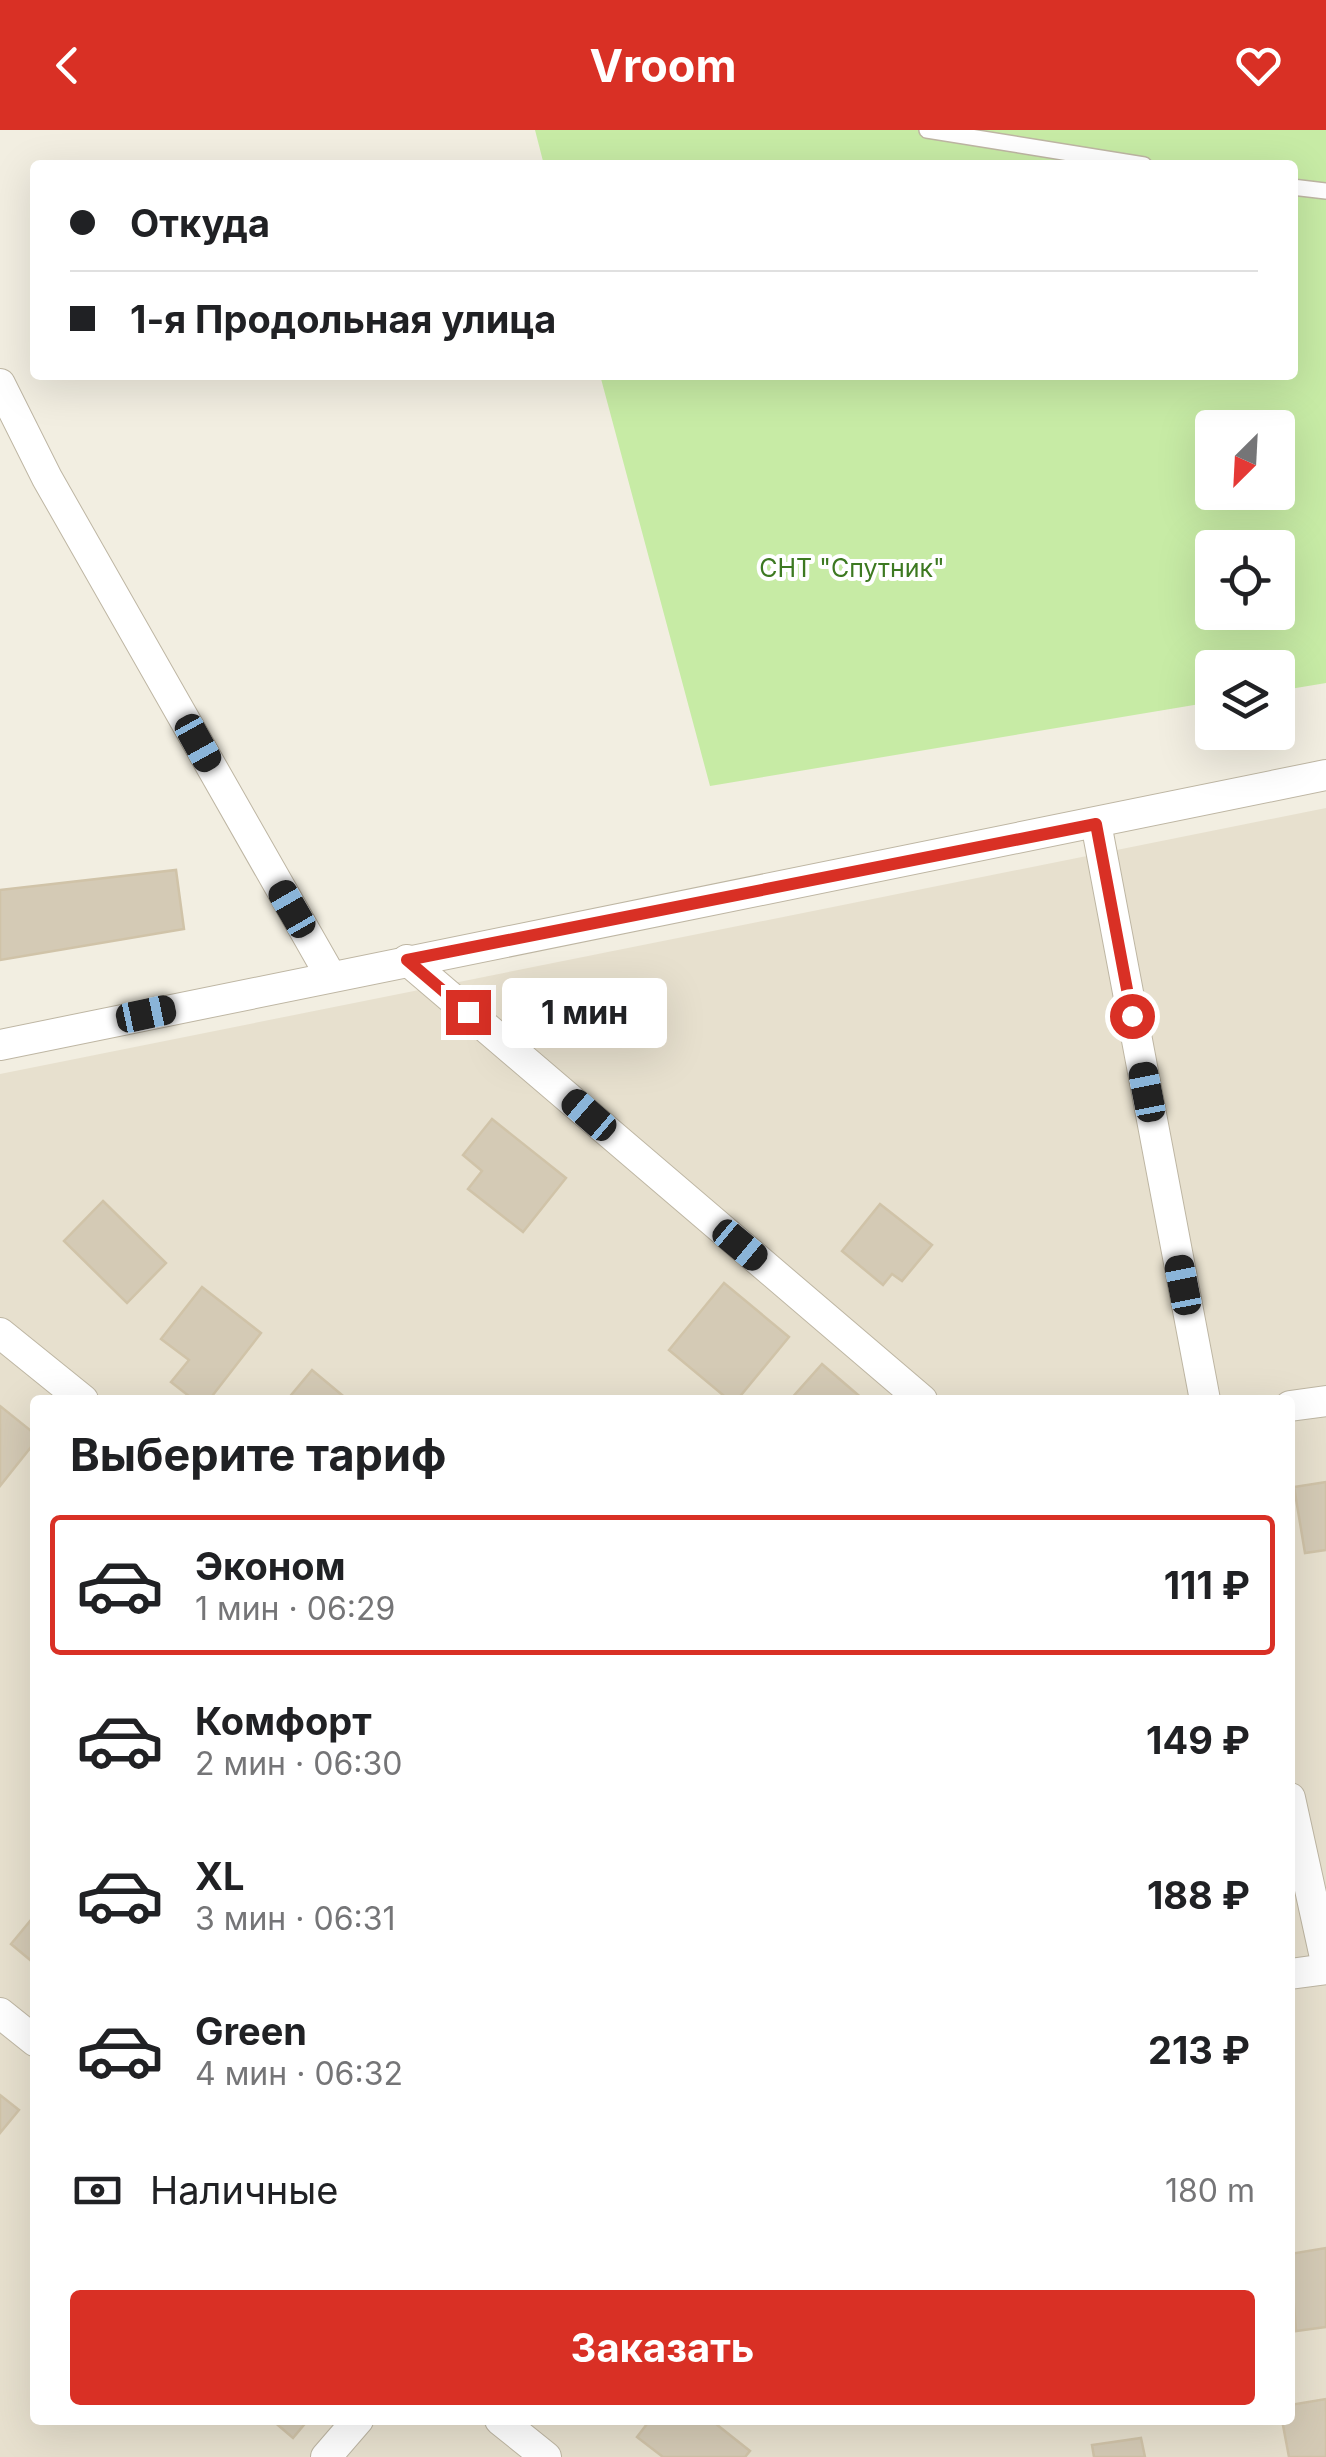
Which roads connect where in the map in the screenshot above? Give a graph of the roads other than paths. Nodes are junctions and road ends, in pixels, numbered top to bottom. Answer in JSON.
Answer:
{"nodes":[{"id":1,"x":927,"y":130,"type":"edge"},
{"id":2,"x":1113,"y":160,"type":"edge"},
{"id":3,"x":1298,"y":187,"type":"edge"},
{"id":4,"x":1326,"y":191,"type":"edge"},
{"id":5,"x":0,"y":384,"type":"edge"},
{"id":6,"x":1326,"y":776,"type":"edge"},
{"id":7,"x":1096,"y":824,"type":"junction"},
{"id":8,"x":407,"y":960,"type":"junction"},
{"id":9,"x":330,"y":975,"type":"junction"},
{"id":10,"x":0,"y":1044,"type":"edge"},
{"id":11,"x":0,"y":1334,"type":"edge"},
{"id":12,"x":77,"y":1395,"type":"edge"},
{"id":13,"x":916,"y":1395,"type":"edge"},
{"id":14,"x":1204,"y":1395,"type":"edge"},
{"id":15,"x":1326,"y":1400,"type":"edge"},
{"id":16,"x":1295,"y":1405,"type":"edge"},
{"id":17,"x":1295,"y":1821,"type":"edge"},
{"id":18,"x":1326,"y":1966,"type":"edge"},
{"id":19,"x":1295,"y":1973,"type":"edge"},
{"id":20,"x":0,"y":2013,"type":"edge"},
{"id":21,"x":30,"y":2038,"type":"edge"},
{"id":22,"x":354,"y":2425,"type":"edge"},
{"id":23,"x":506,"y":2425,"type":"edge"},
{"id":24,"x":326,"y":2457,"type":"edge"},
{"id":25,"x":546,"y":2457,"type":"edge"}],
"edges":[{"from":1,"to":2,"type":"lane"},
{"from":3,"to":4,"type":"lane"},
{"from":5,"to":9,"type":"street"},
{"from":6,"to":7,"type":"street"},
{"from":7,"to":8,"type":"street"},
{"from":7,"to":14,"type":"street"},
{"from":8,"to":9,"type":"street"},
{"from":8,"to":13,"type":"street"},
{"from":9,"to":10,"type":"street"},
{"from":11,"to":12,"type":"street"},
{"from":15,"to":16,"type":"street"},
{"from":17,"to":18,"type":"street"},
{"from":18,"to":19,"type":"street"},
{"from":20,"to":21,"type":"street"},
{"from":22,"to":24,"type":"street"},
{"from":23,"to":25,"type":"street"}]}
